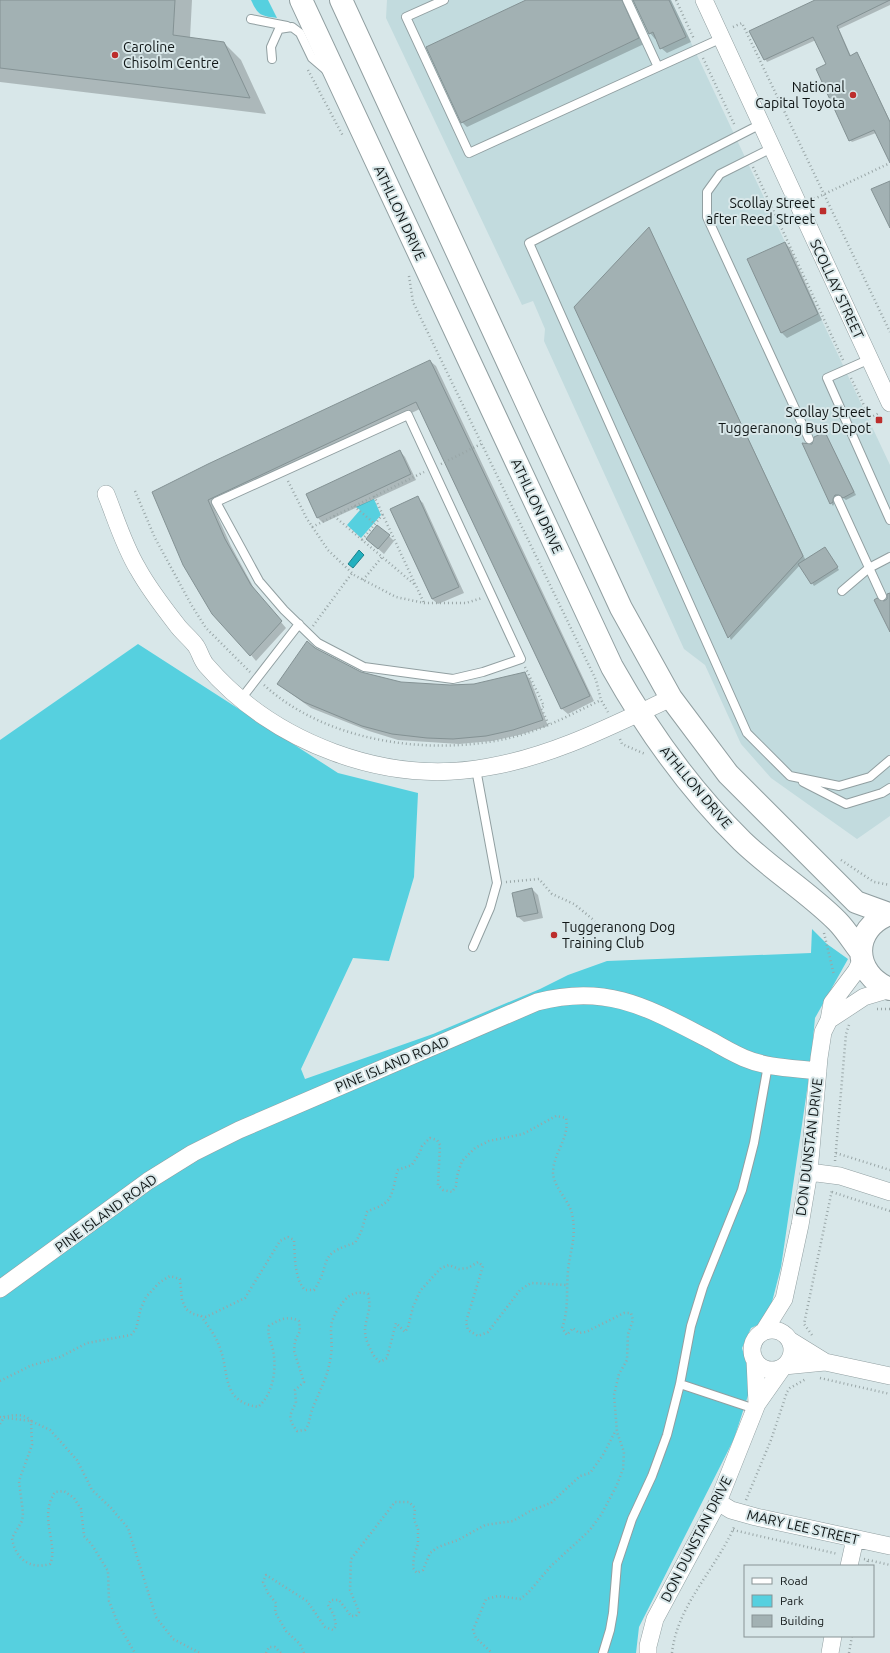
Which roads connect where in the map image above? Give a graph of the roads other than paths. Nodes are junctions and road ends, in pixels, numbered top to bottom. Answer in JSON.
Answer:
{"nodes":[{"id":1,"x":301,"y":0,"type":"edge"},
{"id":2,"x":316,"y":0,"type":"edge"},
{"id":3,"x":341,"y":0,"type":"edge"},
{"id":4,"x":444,"y":0,"type":"edge"},
{"id":5,"x":627,"y":0,"type":"edge"},
{"id":6,"x":704,"y":0,"type":"edge"},
{"id":7,"x":251,"y":19,"type":"dead end"},
{"id":8,"x":292,"y":27,"type":"junction"},
{"id":9,"x":722,"y":38,"type":"junction"},
{"id":10,"x":272,"y":59,"type":"dead end"},
{"id":11,"x":658,"y":67,"type":"junction"},
{"id":12,"x":339,"y":80,"type":"junction"},
{"id":13,"x":761,"y":124,"type":"junction"},
{"id":14,"x":772,"y":148,"type":"junction"},
{"id":15,"x":870,"y":360,"type":"junction"},
{"id":16,"x":887,"y":407,"type":"edge"},
{"id":17,"x":809,"y":439,"type":"dead end"},
{"id":18,"x":106,"y":494,"type":"dead end"},
{"id":19,"x":838,"y":500,"type":"dead end"},
{"id":20,"x":890,"y":520,"type":"edge"},
{"id":21,"x":890,"y":557,"type":"edge"},
{"id":22,"x":869,"y":568,"type":"junction"},
{"id":23,"x":842,"y":592,"type":"dead end"},
{"id":24,"x":882,"y":596,"type":"dead end"},
{"id":25,"x":299,"y":624,"type":"junction"},
{"id":26,"x":671,"y":698,"type":"junction"},
{"id":27,"x":241,"y":699,"type":"junction"},
{"id":28,"x":638,"y":714,"type":"junction"},
{"id":29,"x":890,"y":760,"type":"edge"},
{"id":30,"x":476,"y":769,"type":"junction"},
{"id":31,"x":791,"y":776,"type":"junction"},
{"id":32,"x":890,"y":788,"type":"edge"},
{"id":33,"x":890,"y":914,"type":"edge"},
{"id":34,"x":473,"y":948,"type":"dead end"},
{"id":35,"x":861,"y":956,"type":"junction"},
{"id":36,"x":890,"y":989,"type":"edge"},
{"id":37,"x":829,"y":1020,"type":"junction"},
{"id":38,"x":768,"y":1065,"type":"junction"},
{"id":39,"x":818,"y":1071,"type":"junction"},
{"id":40,"x":809,"y":1172,"type":"junction"},
{"id":41,"x":890,"y":1192,"type":"edge"},
{"id":42,"x":0,"y":1289,"type":"edge"},
{"id":43,"x":784,"y":1299,"type":"junction"},
{"id":44,"x":764,"y":1331,"type":"junction"},
{"id":45,"x":790,"y":1341,"type":"junction"},
{"id":46,"x":755,"y":1360,"type":"junction"},
{"id":47,"x":826,"y":1362,"type":"junction"},
{"id":48,"x":783,"y":1367,"type":"junction"},
{"id":49,"x":890,"y":1376,"type":"edge"},
{"id":50,"x":680,"y":1384,"type":"junction"},
{"id":51,"x":756,"y":1407,"type":"junction"},
{"id":52,"x":718,"y":1502,"type":"junction"},
{"id":53,"x":855,"y":1539,"type":"junction"},
{"id":54,"x":890,"y":1546,"type":"edge"},
{"id":55,"x":850,"y":1561,"type":"edge"},
{"id":56,"x":833,"y":1637,"type":"edge"},
{"id":57,"x":603,"y":1653,"type":"edge"},
{"id":58,"x":648,"y":1653,"type":"edge"},
{"id":59,"x":830,"y":1653,"type":"edge"}],
"edges":[{"from":1,"to":12,"type":"main road","name":"ATHLLON DRIVE"},
{"from":2,"to":12,"type":"main road"},
{"from":3,"to":26,"type":"main road"},
{"from":4,"to":11,"type":"lane"},
{"from":5,"to":11,"type":"lane"},
{"from":6,"to":9,"type":"street","name":"SCOLLAY STREET"},
{"from":7,"to":8,"type":"lane"},
{"from":8,"to":10,"type":"lane"},
{"from":8,"to":12,"type":"lane"},
{"from":9,"to":11,"type":"lane"},
{"from":9,"to":13,"type":"street","name":"SCOLLAY STREET"},
{"from":12,"to":28,"type":"main road","name":"ATHLLON DRIVE"},
{"from":13,"to":14,"type":"street","name":"SCOLLAY STREET"},
{"from":13,"to":31,"type":"lane"},
{"from":14,"to":15,"type":"street","name":"SCOLLAY STREET"},
{"from":14,"to":17,"type":"lane"},
{"from":15,"to":16,"type":"street","name":"SCOLLAY STREET"},
{"from":15,"to":20,"type":"lane"},
{"from":18,"to":27,"type":"street"},
{"from":19,"to":22,"type":"lane"},
{"from":21,"to":22,"type":"lane"},
{"from":22,"to":23,"type":"lane"},
{"from":22,"to":24,"type":"lane"},
{"from":25,"to":25,"type":"lane"},
{"from":25,"to":27,"type":"lane"},
{"from":26,"to":28,"type":"street"},
{"from":26,"to":33,"type":"main road"},
{"from":27,"to":30,"type":"street"},
{"from":28,"to":30,"type":"street"},
{"from":28,"to":35,"type":"main road","name":"ATHLLON DRIVE"},
{"from":29,"to":31,"type":"lane"},
{"from":30,"to":34,"type":"lane"},
{"from":31,"to":32,"type":"lane"},
{"from":33,"to":35,"type":"main road"},
{"from":35,"to":36,"type":"main road","name":"ATHLLON DRIVE"},
{"from":35,"to":37,"type":"street","name":"DON DUNSTAN DRIVE"},
{"from":36,"to":37,"type":"street"},
{"from":37,"to":39,"type":"street","name":"DON DUNSTAN DRIVE"},
{"from":38,"to":39,"type":"street","name":"PINE ISLAND ROAD"},
{"from":38,"to":42,"type":"street","name":"PINE ISLAND ROAD"},
{"from":38,"to":50,"type":"lane"},
{"from":39,"to":40,"type":"street","name":"DON DUNSTAN DRIVE"},
{"from":40,"to":41,"type":"street"},
{"from":40,"to":43,"type":"street","name":"DON DUNSTAN DRIVE"},
{"from":43,"to":44,"type":"street","name":"DON DUNSTAN DRIVE"},
{"from":43,"to":45,"type":"street","name":"DON DUNSTAN DRIVE"},
{"from":44,"to":45,"type":"street"},
{"from":44,"to":46,"type":"street"},
{"from":45,"to":47,"type":"street"},
{"from":45,"to":48,"type":"street"},
{"from":46,"to":48,"type":"street"},
{"from":46,"to":51,"type":"street","name":"DON DUNSTAN DRIVE"},
{"from":47,"to":48,"type":"street"},
{"from":47,"to":49,"type":"street"},
{"from":48,"to":51,"type":"street","name":"DON DUNSTAN DRIVE"},
{"from":50,"to":51,"type":"lane"},
{"from":50,"to":57,"type":"lane"},
{"from":51,"to":52,"type":"street","name":"DON DUNSTAN DRIVE"},
{"from":52,"to":53,"type":"street","name":"MARY LEE STREET"},
{"from":52,"to":58,"type":"street","name":"DON DUNSTAN DRIVE"},
{"from":53,"to":54,"type":"street","name":"MARY LEE STREET"},
{"from":53,"to":55,"type":"street"},
{"from":56,"to":59,"type":"street"}]}
